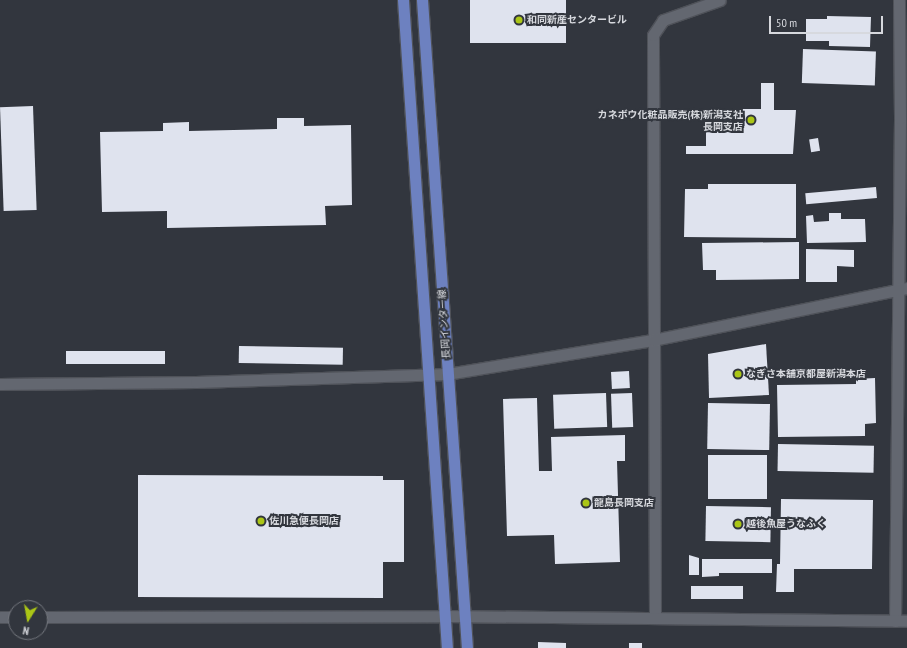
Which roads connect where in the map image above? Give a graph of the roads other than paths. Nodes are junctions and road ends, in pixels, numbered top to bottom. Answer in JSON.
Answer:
{"nodes":[{"id":1,"x":403,"y":0,"type":"edge"},
{"id":2,"x":422,"y":0,"type":"edge"},
{"id":3,"x":720,"y":0,"type":"edge"},
{"id":4,"x":899,"y":0,"type":"edge"},
{"id":5,"x":903,"y":289,"type":"edge"},
{"id":6,"x":653,"y":340,"type":"junction"},
{"id":7,"x":447,"y":374,"type":"junction"},
{"id":8,"x":429,"y":375,"type":"junction"},
{"id":9,"x":0,"y":384,"type":"edge"},
{"id":10,"x":446,"y":616,"type":"junction"},
{"id":11,"x":48,"y":617,"type":"edge"},
{"id":12,"x":466,"y":617,"type":"junction"},
{"id":13,"x":655,"y":618,"type":"junction"},
{"id":14,"x":895,"y":621,"type":"junction"},
{"id":15,"x":907,"y":621,"type":"edge"},
{"id":16,"x":447,"y":648,"type":"edge"},
{"id":17,"x":467,"y":648,"type":"edge"}],
"edges":[{"from":1,"to":8,"type":"main road","name":"長岡インター線"},
{"from":2,"to":7,"type":"main road","name":"長岡インター線"},
{"from":3,"to":6,"type":"street"},
{"from":4,"to":5,"type":"street"},
{"from":5,"to":6,"type":"street"},
{"from":5,"to":14,"type":"street"},
{"from":6,"to":7,"type":"street"},
{"from":6,"to":13,"type":"street"},
{"from":7,"to":8,"type":"street"},
{"from":7,"to":12,"type":"main road","name":"長岡インター線"},
{"from":8,"to":9,"type":"street"},
{"from":8,"to":10,"type":"main road","name":"長岡インター線"},
{"from":10,"to":11,"type":"street"},
{"from":10,"to":12,"type":"street"},
{"from":10,"to":16,"type":"main road","name":"長岡インター線"},
{"from":12,"to":13,"type":"street"},
{"from":12,"to":17,"type":"main road","name":"長岡インター線"},
{"from":13,"to":14,"type":"street"},
{"from":14,"to":15,"type":"street"}]}
